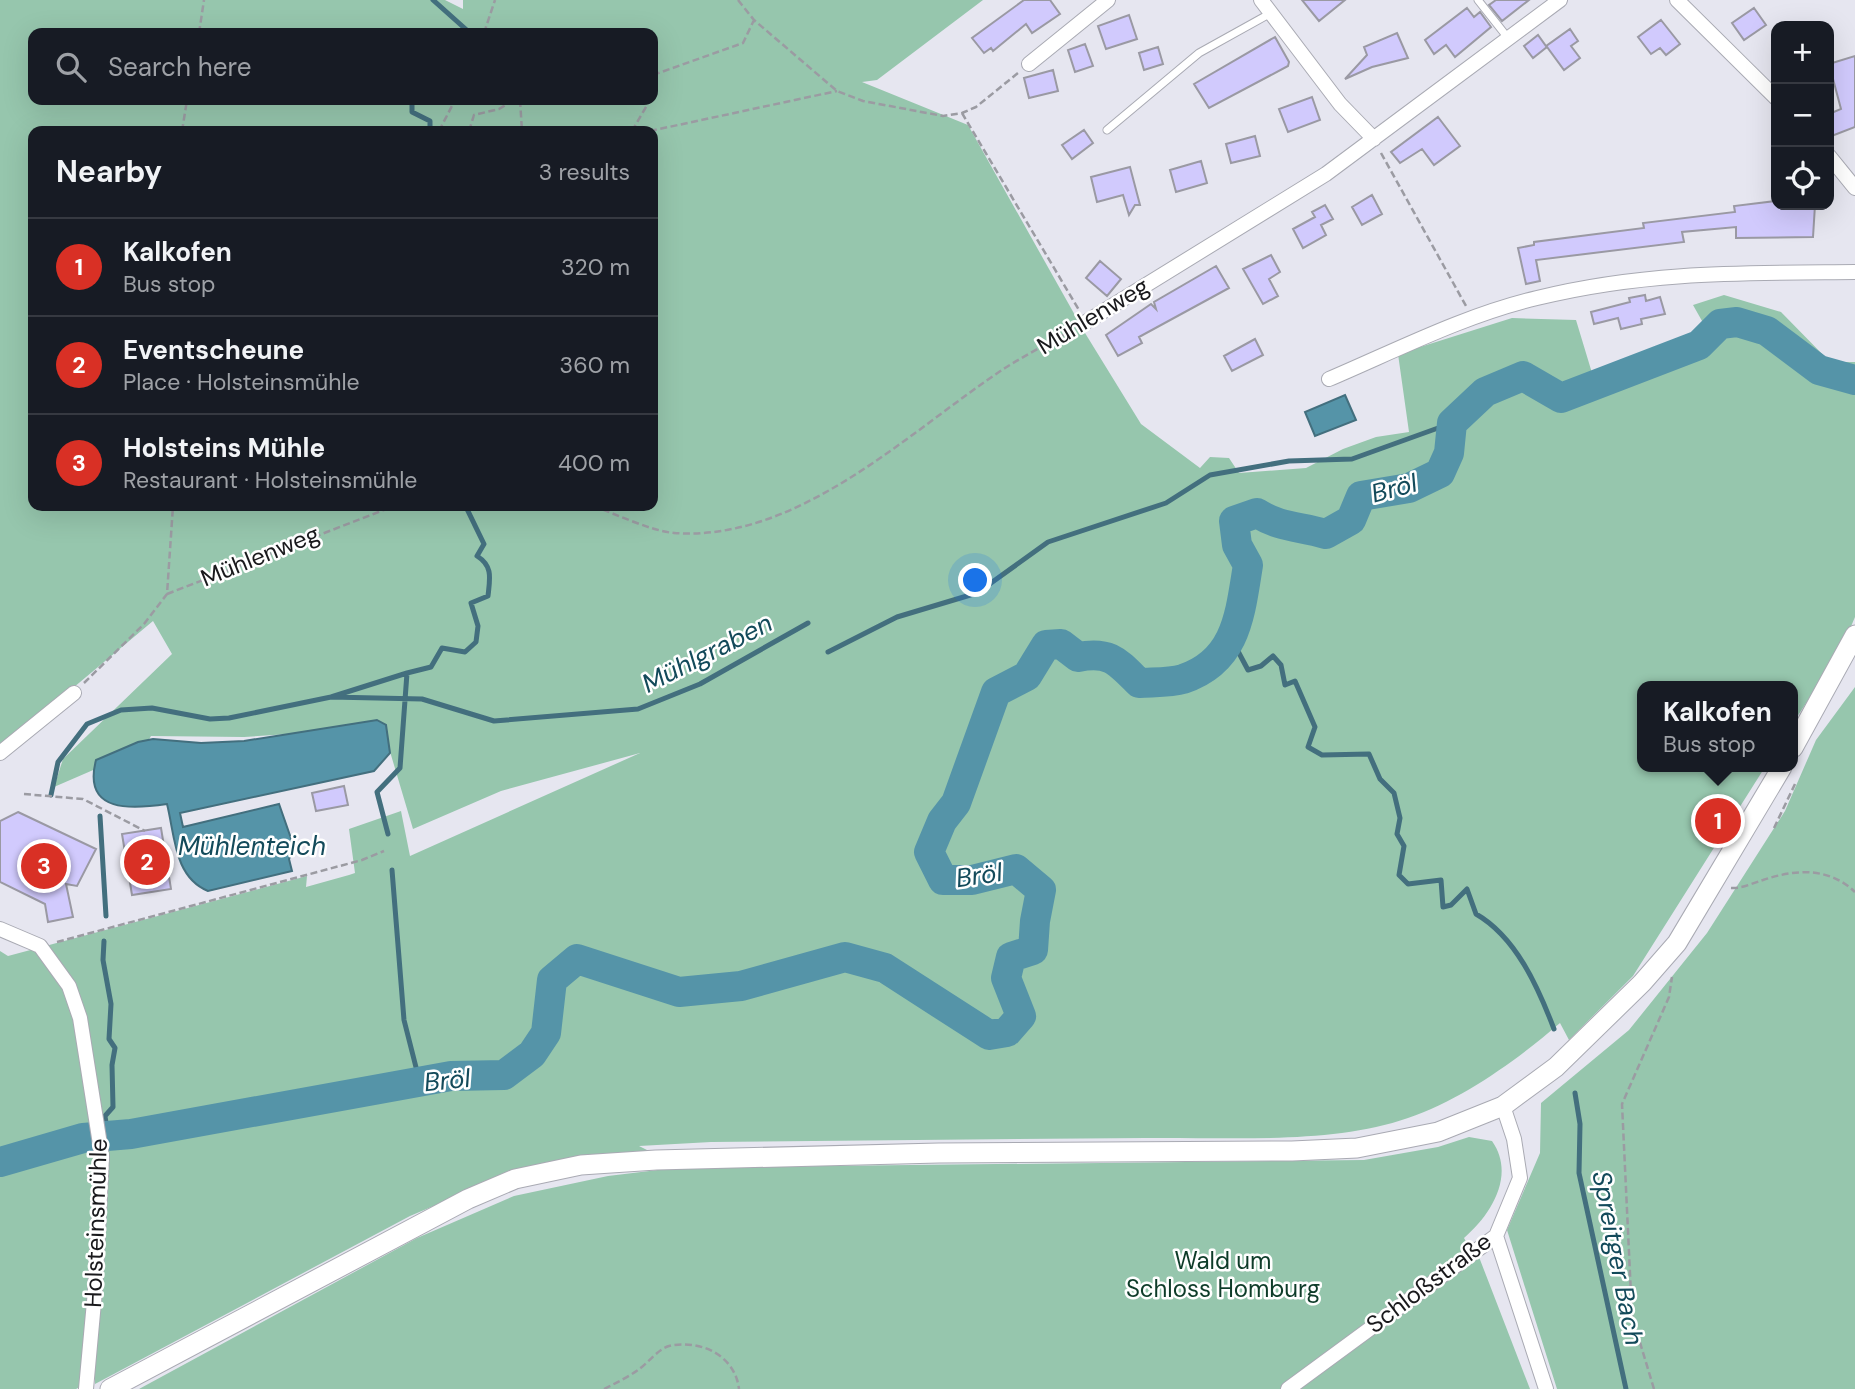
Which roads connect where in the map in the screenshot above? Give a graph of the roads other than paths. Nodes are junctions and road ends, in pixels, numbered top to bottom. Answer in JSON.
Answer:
{"nodes":[{"id":1,"x":1108,"y":0,"type":"edge"},
{"id":2,"x":1261,"y":0,"type":"edge"},
{"id":3,"x":1478,"y":0,"type":"edge"},
{"id":4,"x":1560,"y":0,"type":"edge"},
{"id":5,"x":1677,"y":0,"type":"edge"},
{"id":6,"x":1271,"y":13,"type":"junction"},
{"id":7,"x":1508,"y":39,"type":"junction"},
{"id":8,"x":1029,"y":64,"type":"road end"},
{"id":9,"x":1771,"y":93,"type":"edge"},
{"id":10,"x":1107,"y":130,"type":"dead end"},
{"id":11,"x":1374,"y":139,"type":"junction"},
{"id":12,"x":1834,"y":162,"type":"edge"},
{"id":13,"x":1855,"y":188,"type":"edge"},
{"id":14,"x":1855,"y":272,"type":"edge"},
{"id":15,"x":1086,"y":322,"type":"road end"},
{"id":16,"x":1329,"y":380,"type":"dead end"},
{"id":17,"x":1855,"y":635,"type":"edge"},
{"id":18,"x":1849,"y":659,"type":"edge"},
{"id":19,"x":74,"y":693,"type":"road end"},
{"id":20,"x":1798,"y":740,"type":"edge"},
{"id":21,"x":0,"y":753,"type":"edge"},
{"id":22,"x":1779,"y":772,"type":"edge"},
{"id":23,"x":0,"y":929,"type":"edge"},
{"id":24,"x":1503,"y":1106,"type":"junction"},
{"id":25,"x":1496,"y":1236,"type":"junction"},
{"id":26,"x":86,"y":1389,"type":"edge"},
{"id":27,"x":110,"y":1389,"type":"edge"},
{"id":28,"x":1288,"y":1389,"type":"edge"},
{"id":29,"x":1546,"y":1389,"type":"edge"}],
"edges":[{"from":1,"to":8,"type":"street"},
{"from":2,"to":6,"type":"street"},
{"from":3,"to":7,"type":"lane"},
{"from":4,"to":7,"type":"street","name":"Mühlenweg"},
{"from":5,"to":9,"type":"street"},
{"from":6,"to":10,"type":"lane"},
{"from":6,"to":11,"type":"street"},
{"from":7,"to":11,"type":"street","name":"Mühlenweg"},
{"from":11,"to":15,"type":"street","name":"Mühlenweg"},
{"from":12,"to":13,"type":"street"},
{"from":14,"to":16,"type":"street"},
{"from":17,"to":18,"type":"main road"},
{"from":18,"to":20,"type":"main road"},
{"from":19,"to":21,"type":"street"},
{"from":22,"to":24,"type":"main road"},
{"from":23,"to":26,"type":"street","name":"Holsteinsmühle"},
{"from":24,"to":25,"type":"street","name":"Schloßstraße"},
{"from":24,"to":27,"type":"main road"},
{"from":25,"to":28,"type":"street","name":"Schloßstraße"},
{"from":25,"to":29,"type":"street"}]}
